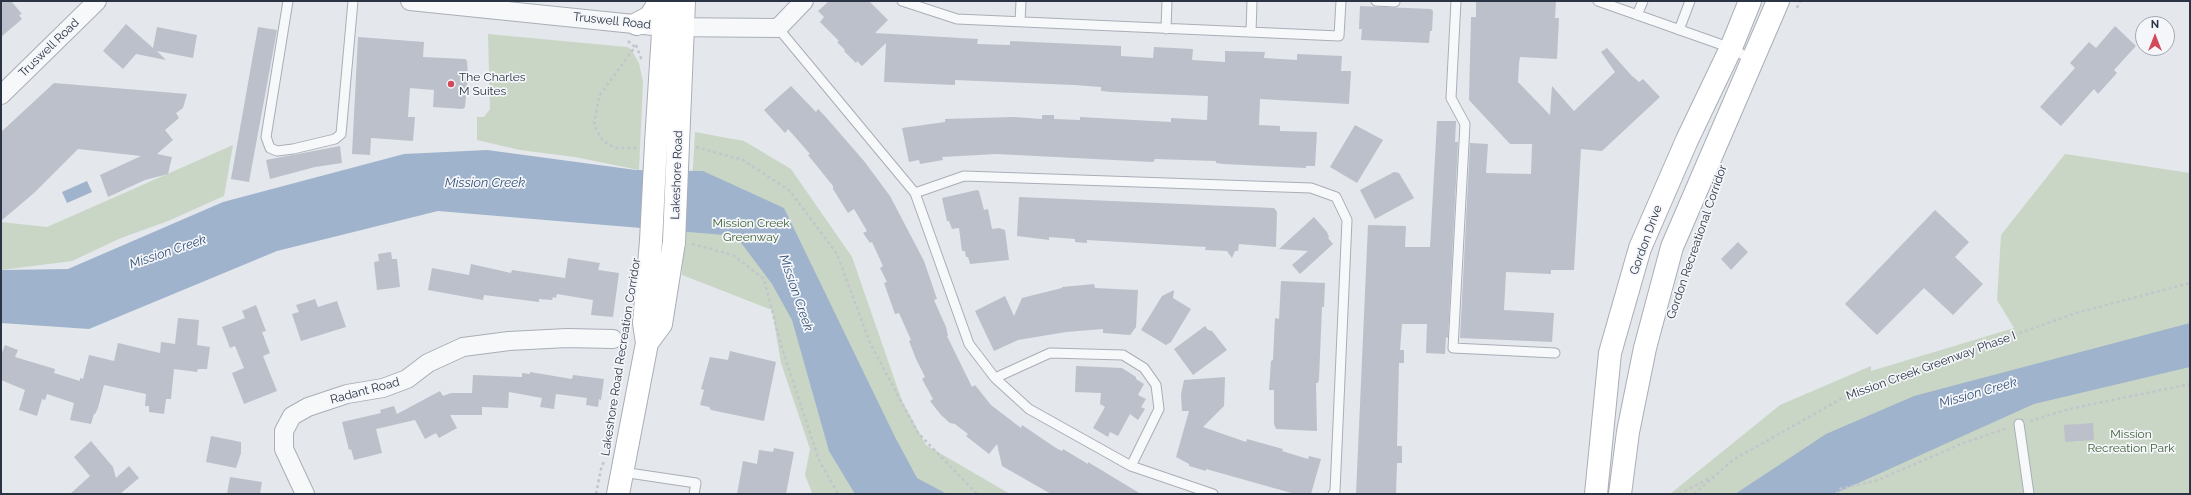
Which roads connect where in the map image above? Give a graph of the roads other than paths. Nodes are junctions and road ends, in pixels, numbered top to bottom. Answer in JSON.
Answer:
{"nodes":[{"id":1,"x":97,"y":1,"type":"edge"},
{"id":2,"x":288,"y":1,"type":"edge"},
{"id":3,"x":353,"y":1,"type":"edge"},
{"id":4,"x":410,"y":1,"type":"edge"},
{"id":5,"x":660,"y":1,"type":"edge"},
{"id":6,"x":665,"y":1,"type":"edge"},
{"id":7,"x":684,"y":1,"type":"edge"},
{"id":8,"x":804,"y":1,"type":"edge"},
{"id":9,"x":902,"y":1,"type":"edge"},
{"id":10,"x":1021,"y":1,"type":"edge"},
{"id":11,"x":1167,"y":1,"type":"edge"},
{"id":12,"x":1252,"y":1,"type":"edge"},
{"id":13,"x":1341,"y":1,"type":"edge"},
{"id":14,"x":1376,"y":1,"type":"edge"},
{"id":15,"x":1456,"y":1,"type":"edge"},
{"id":16,"x":1598,"y":1,"type":"edge"},
{"id":17,"x":1643,"y":1,"type":"edge"},
{"id":18,"x":1690,"y":1,"type":"edge"},
{"id":19,"x":1750,"y":1,"type":"edge"},
{"id":20,"x":1394,"y":2,"type":"dead end"},
{"id":21,"x":508,"y":6,"type":"edge"},
{"id":22,"x":1786,"y":8,"type":"edge"},
{"id":23,"x":1637,"y":15,"type":"junction"},
{"id":24,"x":1020,"y":22,"type":"junction"},
{"id":25,"x":637,"y":24,"type":"junction"},
{"id":26,"x":673,"y":27,"type":"junction"},
{"id":27,"x":778,"y":28,"type":"junction"},
{"id":28,"x":1166,"y":29,"type":"junction"},
{"id":29,"x":1679,"y":30,"type":"junction"},
{"id":30,"x":1251,"y":32,"type":"junction"},
{"id":31,"x":1731,"y":48,"type":"junction"},
{"id":32,"x":1752,"y":60,"type":"junction"},
{"id":33,"x":1,"y":95,"type":"edge"},
{"id":34,"x":915,"y":193,"type":"junction"},
{"id":35,"x":618,"y":342,"type":"road end"},
{"id":36,"x":647,"y":343,"type":"junction"},
{"id":37,"x":1555,"y":353,"type":"dead end"},
{"id":38,"x":995,"y":378,"type":"junction"},
{"id":39,"x":2019,"y":424,"type":"dead end"},
{"id":40,"x":1131,"y":466,"type":"junction"},
{"id":41,"x":622,"y":472,"type":"junction"},
{"id":42,"x":305,"y":494,"type":"edge"},
{"id":43,"x":618,"y":494,"type":"edge"},
{"id":44,"x":694,"y":494,"type":"edge"},
{"id":45,"x":1213,"y":494,"type":"edge"},
{"id":46,"x":1333,"y":494,"type":"edge"},
{"id":47,"x":1596,"y":494,"type":"edge"},
{"id":48,"x":1620,"y":494,"type":"edge"},
{"id":49,"x":2029,"y":494,"type":"edge"}],
"edges":[{"from":1,"to":33,"type":"street","name":"Truswell Road"},
{"from":2,"to":3,"type":"lane"},
{"from":4,"to":21,"type":"street","name":"Truswell Road"},
{"from":5,"to":25,"type":"main road"},
{"from":6,"to":26,"type":"main road","name":"Lakeshore Road"},
{"from":7,"to":26,"type":"main road","name":"Lakeshore Road"},
{"from":8,"to":27,"type":"street"},
{"from":9,"to":24,"type":"lane"},
{"from":10,"to":24,"type":"lane"},
{"from":11,"to":28,"type":"lane"},
{"from":12,"to":30,"type":"lane"},
{"from":13,"to":30,"type":"lane"},
{"from":14,"to":20,"type":"lane"},
{"from":15,"to":37,"type":"lane"},
{"from":16,"to":23,"type":"lane"},
{"from":17,"to":23,"type":"lane"},
{"from":18,"to":29,"type":"lane"},
{"from":19,"to":31,"type":"main road","name":"Gordon Drive"},
{"from":21,"to":25,"type":"street","name":"Truswell Road"},
{"from":22,"to":32,"type":"main road"},
{"from":23,"to":29,"type":"lane"},
{"from":24,"to":28,"type":"lane"},
{"from":25,"to":26,"type":"street","name":"Truswell Road"},
{"from":26,"to":27,"type":"street","name":"Truswell Road"},
{"from":26,"to":36,"type":"main road","name":"Lakeshore Road","bridge":true},
{"from":26,"to":36,"type":"main road","name":"Lakeshore Road","bridge":true},
{"from":27,"to":34,"type":"lane"},
{"from":28,"to":30,"type":"lane"},
{"from":29,"to":31,"type":"lane"},
{"from":31,"to":32,"type":"lane"},
{"from":31,"to":47,"type":"main road","name":"Gordon Drive"},
{"from":32,"to":48,"type":"main road"},
{"from":34,"to":38,"type":"lane"},
{"from":34,"to":46,"type":"lane"},
{"from":35,"to":42,"type":"street","name":"Radant Road"},
{"from":36,"to":41,"type":"main road","name":"Lakeshore Road"},
{"from":38,"to":40,"type":"lane"},
{"from":38,"to":40,"type":"lane"},
{"from":39,"to":49,"type":"lane"},
{"from":40,"to":45,"type":"lane"},
{"from":41,"to":43,"type":"main road","name":"Lakeshore Road"},
{"from":41,"to":44,"type":"lane"}]}
